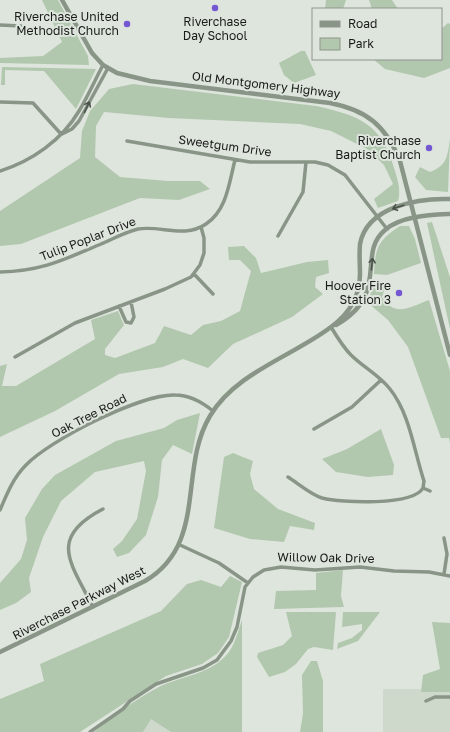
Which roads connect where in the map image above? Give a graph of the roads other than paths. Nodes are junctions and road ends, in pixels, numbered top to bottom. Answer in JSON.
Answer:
{"nodes":[{"id":1,"x":62,"y":0,"type":"edge"},
{"id":2,"x":0,"y":25,"type":"edge"},
{"id":3,"x":21,"y":26,"type":"dead end"},
{"id":4,"x":104,"y":65,"type":"junction"},
{"id":5,"x":108,"y":68,"type":"junction"},
{"id":6,"x":0,"y":102,"type":"edge"},
{"id":7,"x":61,"y":134,"type":"junction"},
{"id":8,"x":127,"y":141,"type":"dead end"},
{"id":9,"x":235,"y":160,"type":"junction"},
{"id":10,"x":306,"y":162,"type":"junction"},
{"id":11,"x":0,"y":170,"type":"edge"},
{"id":12,"x":450,"y":199,"type":"edge"},
{"id":13,"x":411,"y":203,"type":"junction"},
{"id":14,"x":450,"y":214,"type":"edge"},
{"id":15,"x":377,"y":217,"type":"junction"},
{"id":16,"x":415,"y":219,"type":"junction"},
{"id":17,"x":201,"y":227,"type":"junction"},
{"id":18,"x":387,"y":229,"type":"junction"},
{"id":19,"x":278,"y":236,"type":"dead end"},
{"id":20,"x":0,"y":272,"type":"edge"},
{"id":21,"x":194,"y":274,"type":"junction"},
{"id":22,"x":213,"y":294,"type":"dead end"},
{"id":23,"x":131,"y":302,"type":"junction"},
{"id":24,"x":119,"y":306,"type":"junction"},
{"id":25,"x":331,"y":327,"type":"junction"},
{"id":26,"x":450,"y":355,"type":"edge"},
{"id":27,"x":14,"y":357,"type":"dead end"},
{"id":28,"x":381,"y":380,"type":"junction"},
{"id":29,"x":213,"y":411,"type":"junction"},
{"id":30,"x":314,"y":429,"type":"dead end"},
{"id":31,"x":288,"y":477,"type":"dead end"},
{"id":32,"x":423,"y":488,"type":"junction"},
{"id":33,"x":430,"y":491,"type":"dead end"},
{"id":34,"x":103,"y":509,"type":"dead end"},
{"id":35,"x":0,"y":510,"type":"edge"},
{"id":36,"x":444,"y":538,"type":"dead end"},
{"id":37,"x":180,"y":545,"type":"junction"},
{"id":38,"x":444,"y":574,"type":"junction"},
{"id":39,"x":450,"y":576,"type":"edge"},
{"id":40,"x":248,"y":583,"type":"junction"},
{"id":41,"x":93,"y":607,"type":"junction"},
{"id":42,"x":0,"y":652,"type":"edge"},
{"id":43,"x":450,"y":697,"type":"edge"},
{"id":44,"x":426,"y":700,"type":"dead end"},
{"id":45,"x":90,"y":732,"type":"edge"}],
"edges":[{"from":1,"to":4,"type":"street","name":"Old Montgomery Highway"},
{"from":2,"to":3,"type":"street"},
{"from":4,"to":5,"type":"street","name":"Old Montgomery Highway"},
{"from":4,"to":7,"type":"street"},
{"from":7,"to":5,"type":"street","one_way":true},
{"from":5,"to":13,"type":"street","name":"Old Montgomery Highway"},
{"from":6,"to":7,"type":"street"},
{"from":7,"to":11,"type":"street"},
{"from":8,"to":9,"type":"street","name":"Sweetgum Drive"},
{"from":9,"to":10,"type":"street","name":"Sweetgum Drive"},
{"from":9,"to":17,"type":"street","name":"Tulip Poplar Drive"},
{"from":10,"to":15,"type":"street","name":"Sweetgum Drive"},
{"from":10,"to":19,"type":"street"},
{"from":12,"to":13,"type":"street","name":"Riverchase Parkway West"},
{"from":13,"to":15,"type":"street","name":"Riverchase Parkway West","one_way":true},
{"from":13,"to":16,"type":"street","name":"Old Montgomery Highway"},
{"from":14,"to":16,"type":"street"},
{"from":15,"to":18,"type":"street","name":"Sweetgum Drive"},
{"from":15,"to":25,"type":"street","name":"Riverchase Parkway West"},
{"from":16,"to":18,"type":"street"},
{"from":16,"to":26,"type":"street","name":"Old Montgomery Highway"},
{"from":17,"to":20,"type":"street","name":"Tulip Poplar Drive"},
{"from":17,"to":21,"type":"street"},
{"from":25,"to":18,"type":"street","name":"Riverchase Parkway West","one_way":true},
{"from":21,"to":22,"type":"street"},
{"from":21,"to":23,"type":"street"},
{"from":23,"to":24,"type":"street"},
{"from":23,"to":24,"type":"street"},
{"from":24,"to":27,"type":"street"},
{"from":25,"to":28,"type":"street"},
{"from":25,"to":29,"type":"street","name":"Riverchase Parkway West"},
{"from":28,"to":30,"type":"street"},
{"from":28,"to":32,"type":"street"},
{"from":29,"to":35,"type":"street","name":"Oak Tree Road"},
{"from":29,"to":37,"type":"street","name":"Riverchase Parkway West"},
{"from":31,"to":32,"type":"street"},
{"from":32,"to":33,"type":"street"},
{"from":34,"to":41,"type":"street"},
{"from":36,"to":38,"type":"street"},
{"from":37,"to":40,"type":"street"},
{"from":37,"to":41,"type":"street","name":"Riverchase Parkway West"},
{"from":38,"to":39,"type":"street","name":"Willow Oak Drive"},
{"from":38,"to":40,"type":"street","name":"Willow Oak Drive"},
{"from":40,"to":45,"type":"street","name":"Willow Oak Drive"},
{"from":41,"to":42,"type":"street","name":"Riverchase Parkway West"},
{"from":43,"to":44,"type":"street"}]}
